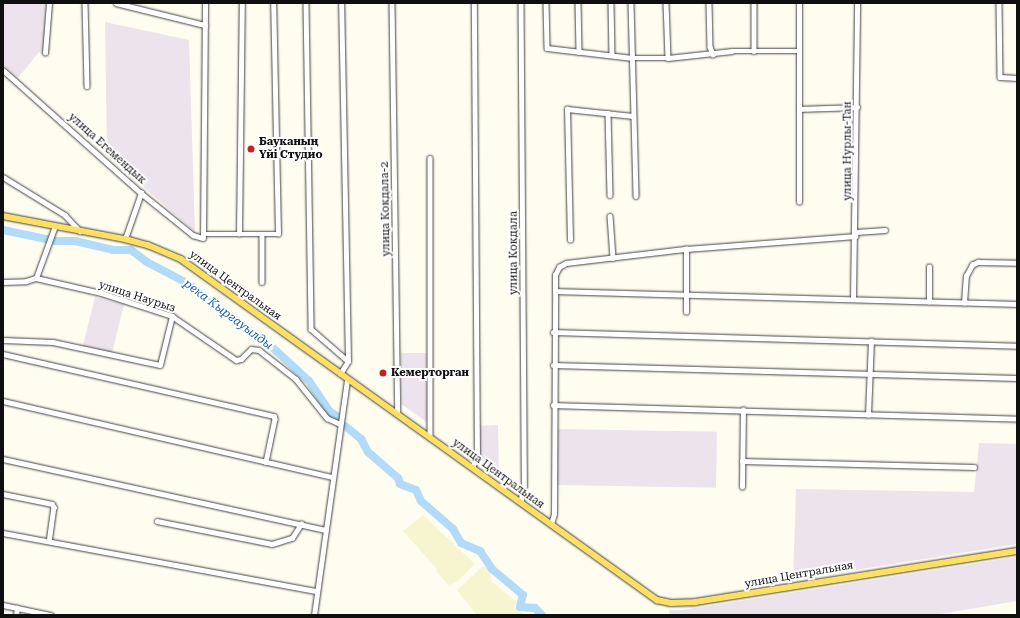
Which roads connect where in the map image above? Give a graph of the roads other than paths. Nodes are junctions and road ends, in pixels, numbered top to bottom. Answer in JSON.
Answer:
{"nodes":[{"id":1,"x":49,"y":3,"type":"edge"},
{"id":2,"x":85,"y":3,"type":"edge"},
{"id":3,"x":116,"y":3,"type":"edge"},
{"id":4,"x":205,"y":3,"type":"edge"},
{"id":5,"x":242,"y":3,"type":"edge"},
{"id":6,"x":273,"y":3,"type":"edge"},
{"id":7,"x":306,"y":3,"type":"edge"},
{"id":8,"x":341,"y":3,"type":"edge"},
{"id":9,"x":392,"y":3,"type":"edge"},
{"id":10,"x":474,"y":3,"type":"edge"},
{"id":11,"x":521,"y":3,"type":"edge"},
{"id":12,"x":546,"y":3,"type":"edge"},
{"id":13,"x":578,"y":3,"type":"edge"},
{"id":14,"x":611,"y":3,"type":"edge"},
{"id":15,"x":631,"y":3,"type":"edge"},
{"id":16,"x":666,"y":3,"type":"edge"},
{"id":17,"x":709,"y":3,"type":"edge"},
{"id":18,"x":754,"y":3,"type":"edge"},
{"id":19,"x":799,"y":3,"type":"edge"},
{"id":20,"x":857,"y":3,"type":"edge"},
{"id":21,"x":999,"y":3,"type":"edge"},
{"id":22,"x":205,"y":24,"type":"junction"},
{"id":23,"x":754,"y":51,"type":"junction"},
{"id":24,"x":800,"y":51,"type":"junction"},
{"id":25,"x":579,"y":52,"type":"junction"},
{"id":26,"x":45,"y":53,"type":"dead end"},
{"id":27,"x":713,"y":54,"type":"junction"},
{"id":28,"x":612,"y":55,"type":"junction"},
{"id":29,"x":632,"y":58,"type":"junction"},
{"id":30,"x":668,"y":58,"type":"junction"},
{"id":31,"x":3,"y":70,"type":"edge"},
{"id":32,"x":1017,"y":78,"type":"edge"},
{"id":33,"x":87,"y":86,"type":"dead end"},
{"id":34,"x":857,"y":107,"type":"junction"},
{"id":35,"x":800,"y":109,"type":"junction"},
{"id":36,"x":608,"y":113,"type":"junction"},
{"id":37,"x":633,"y":116,"type":"junction"},
{"id":38,"x":430,"y":158,"type":"dead end"},
{"id":39,"x":3,"y":177,"type":"edge"},
{"id":40,"x":141,"y":192,"type":"junction"},
{"id":41,"x":610,"y":195,"type":"dead end"},
{"id":42,"x":636,"y":196,"type":"dead end"},
{"id":43,"x":799,"y":202,"type":"dead end"},
{"id":44,"x":3,"y":216,"type":"edge"},
{"id":45,"x":610,"y":216,"type":"dead end"},
{"id":46,"x":55,"y":226,"type":"junction"},
{"id":47,"x":885,"y":230,"type":"dead end"},
{"id":48,"x":80,"y":231,"type":"junction"},
{"id":49,"x":239,"y":234,"type":"junction"},
{"id":50,"x":262,"y":234,"type":"junction"},
{"id":51,"x":856,"y":234,"type":"junction"},
{"id":52,"x":203,"y":236,"type":"junction"},
{"id":53,"x":125,"y":239,"type":"junction"},
{"id":54,"x":570,"y":240,"type":"dead end"},
{"id":55,"x":686,"y":249,"type":"junction"},
{"id":56,"x":613,"y":258,"type":"junction"},
{"id":57,"x":1017,"y":263,"type":"edge"},
{"id":58,"x":929,"y":267,"type":"dead end"},
{"id":59,"x":36,"y":278,"type":"junction"},
{"id":60,"x":3,"y":282,"type":"edge"},
{"id":61,"x":262,"y":282,"type":"dead end"},
{"id":62,"x":555,"y":291,"type":"junction"},
{"id":63,"x":686,"y":293,"type":"junction"},
{"id":64,"x":853,"y":298,"type":"junction"},
{"id":65,"x":929,"y":302,"type":"junction"},
{"id":66,"x":964,"y":303,"type":"junction"},
{"id":67,"x":1017,"y":304,"type":"edge"},
{"id":68,"x":686,"y":312,"type":"dead end"},
{"id":69,"x":172,"y":316,"type":"junction"},
{"id":70,"x":553,"y":332,"type":"junction"},
{"id":71,"x":3,"y":340,"type":"edge"},
{"id":72,"x":872,"y":341,"type":"junction"},
{"id":73,"x":1017,"y":346,"type":"edge"},
{"id":74,"x":3,"y":354,"type":"edge"},
{"id":75,"x":348,"y":361,"type":"junction"},
{"id":76,"x":553,"y":365,"type":"junction"},
{"id":77,"x":340,"y":374,"type":"junction"},
{"id":78,"x":870,"y":374,"type":"junction"},
{"id":79,"x":1017,"y":378,"type":"edge"},
{"id":80,"x":347,"y":380,"type":"junction"},
{"id":81,"x":3,"y":401,"type":"edge"},
{"id":82,"x":554,"y":405,"type":"junction"},
{"id":83,"x":743,"y":410,"type":"junction"},
{"id":84,"x":398,"y":414,"type":"junction"},
{"id":85,"x":868,"y":415,"type":"junction"},
{"id":86,"x":1017,"y":419,"type":"edge"},
{"id":87,"x":340,"y":424,"type":"junction"},
{"id":88,"x":430,"y":437,"type":"junction"},
{"id":89,"x":3,"y":459,"type":"edge"},
{"id":90,"x":742,"y":461,"type":"junction"},
{"id":91,"x":266,"y":462,"type":"junction"},
{"id":92,"x":472,"y":467,"type":"junction"},
{"id":93,"x":974,"y":467,"type":"dead end"},
{"id":94,"x":333,"y":477,"type":"junction"},
{"id":95,"x":742,"y":487,"type":"dead end"},
{"id":96,"x":3,"y":494,"type":"edge"},
{"id":97,"x":521,"y":502,"type":"junction"},
{"id":98,"x":157,"y":521,"type":"dead end"},
{"id":99,"x":301,"y":524,"type":"junction"},
{"id":100,"x":551,"y":524,"type":"junction"},
{"id":101,"x":326,"y":530,"type":"junction"},
{"id":102,"x":3,"y":533,"type":"edge"},
{"id":103,"x":49,"y":541,"type":"junction"},
{"id":104,"x":1017,"y":551,"type":"edge"},
{"id":105,"x":317,"y":591,"type":"junction"},
{"id":106,"x":3,"y":605,"type":"edge"},
{"id":107,"x":17,"y":608,"type":"junction"},
{"id":108,"x":16,"y":615,"type":"edge"},
{"id":109,"x":51,"y":615,"type":"edge"},
{"id":110,"x":314,"y":615,"type":"edge"}],
"edges":[{"from":1,"to":26,"type":"street"},
{"from":2,"to":33,"type":"street"},
{"from":3,"to":22,"type":"street"},
{"from":4,"to":22,"type":"street"},
{"from":5,"to":49,"type":"street"},
{"from":6,"to":50,"type":"street"},
{"from":7,"to":75,"type":"street"},
{"from":8,"to":75,"type":"street"},
{"from":9,"to":84,"type":"street","name":"улица Кокдала-2"},
{"from":10,"to":92,"type":"street"},
{"from":11,"to":97,"type":"street","name":"улица Кокдала"},
{"from":12,"to":25,"type":"street"},
{"from":13,"to":25,"type":"street"},
{"from":14,"to":28,"type":"street"},
{"from":15,"to":29,"type":"street"},
{"from":16,"to":30,"type":"street"},
{"from":17,"to":27,"type":"street"},
{"from":18,"to":23,"type":"street"},
{"from":19,"to":24,"type":"street"},
{"from":20,"to":34,"type":"street","name":"улица Нурлы-Тан"},
{"from":21,"to":32,"type":"street"},
{"from":22,"to":52,"type":"street"},
{"from":23,"to":24,"type":"street"},
{"from":23,"to":27,"type":"street"},
{"from":24,"to":35,"type":"street"},
{"from":25,"to":28,"type":"street"},
{"from":27,"to":30,"type":"street"},
{"from":28,"to":29,"type":"street"},
{"from":29,"to":30,"type":"street"},
{"from":29,"to":37,"type":"street"},
{"from":31,"to":40,"type":"street","name":"улица Егемендык"},
{"from":34,"to":35,"type":"street"},
{"from":34,"to":51,"type":"street","name":"улица Нурлы-Тан"},
{"from":35,"to":43,"type":"street"},
{"from":36,"to":37,"type":"street"},
{"from":36,"to":41,"type":"street"},
{"from":36,"to":54,"type":"street"},
{"from":37,"to":42,"type":"street"},
{"from":38,"to":88,"type":"street"},
{"from":39,"to":48,"type":"street"},
{"from":40,"to":52,"type":"street","name":"улица Егемендык"},
{"from":40,"to":53,"type":"street"},
{"from":44,"to":46,"type":"main road","name":"улица Центральная"},
{"from":45,"to":56,"type":"street"},
{"from":46,"to":48,"type":"main road","name":"улица Центральная"},
{"from":46,"to":59,"type":"street"},
{"from":47,"to":51,"type":"street"},
{"from":48,"to":53,"type":"main road","name":"улица Центральная"},
{"from":49,"to":50,"type":"street"},
{"from":49,"to":52,"type":"street"},
{"from":50,"to":61,"type":"street"},
{"from":51,"to":55,"type":"street"},
{"from":51,"to":64,"type":"street","name":"улица Нурлы-Тан"},
{"from":53,"to":77,"type":"main road","name":"улица Центральная"},
{"from":55,"to":56,"type":"street"},
{"from":55,"to":63,"type":"street"},
{"from":56,"to":62,"type":"street"},
{"from":57,"to":66,"type":"street"},
{"from":58,"to":65,"type":"street"},
{"from":59,"to":60,"type":"street","name":"улица Наурыз"},
{"from":59,"to":69,"type":"street","name":"улица Наурыз"},
{"from":62,"to":63,"type":"street"},
{"from":62,"to":70,"type":"street"},
{"from":63,"to":64,"type":"street"},
{"from":63,"to":68,"type":"street"},
{"from":64,"to":65,"type":"street"},
{"from":65,"to":66,"type":"street"},
{"from":66,"to":67,"type":"street"},
{"from":69,"to":71,"type":"street"},
{"from":69,"to":87,"type":"street","name":"улица Наурыз"},
{"from":70,"to":72,"type":"street"},
{"from":70,"to":76,"type":"street"},
{"from":72,"to":73,"type":"street"},
{"from":72,"to":78,"type":"street"},
{"from":74,"to":91,"type":"street"},
{"from":75,"to":77,"type":"street"},
{"from":76,"to":78,"type":"street"},
{"from":76,"to":82,"type":"street"},
{"from":77,"to":80,"type":"main road","name":"улица Центральная"},
{"from":78,"to":79,"type":"street"},
{"from":78,"to":85,"type":"street"},
{"from":80,"to":84,"type":"main road","name":"улица Центральная"},
{"from":80,"to":87,"type":"street"},
{"from":81,"to":91,"type":"street"},
{"from":82,"to":83,"type":"street"},
{"from":82,"to":100,"type":"street"},
{"from":83,"to":85,"type":"street"},
{"from":83,"to":90,"type":"street"},
{"from":84,"to":88,"type":"main road","name":"улица Центральная"},
{"from":85,"to":86,"type":"street"},
{"from":87,"to":94,"type":"street"},
{"from":88,"to":92,"type":"main road","name":"улица Центральная"},
{"from":89,"to":99,"type":"street"},
{"from":90,"to":93,"type":"street"},
{"from":90,"to":95,"type":"street"},
{"from":91,"to":94,"type":"street"},
{"from":92,"to":97,"type":"main road","name":"улица Центральная"},
{"from":94,"to":101,"type":"street"},
{"from":96,"to":103,"type":"street"},
{"from":97,"to":100,"type":"main road","name":"улица Центральная"},
{"from":98,"to":99,"type":"street"},
{"from":99,"to":101,"type":"street"},
{"from":100,"to":104,"type":"main road","name":"улица Центральная"},
{"from":101,"to":105,"type":"street"},
{"from":102,"to":103,"type":"street"},
{"from":103,"to":105,"type":"street"},
{"from":105,"to":110,"type":"street"},
{"from":106,"to":107,"type":"street"},
{"from":107,"to":108,"type":"street"},
{"from":107,"to":109,"type":"street"}]}
